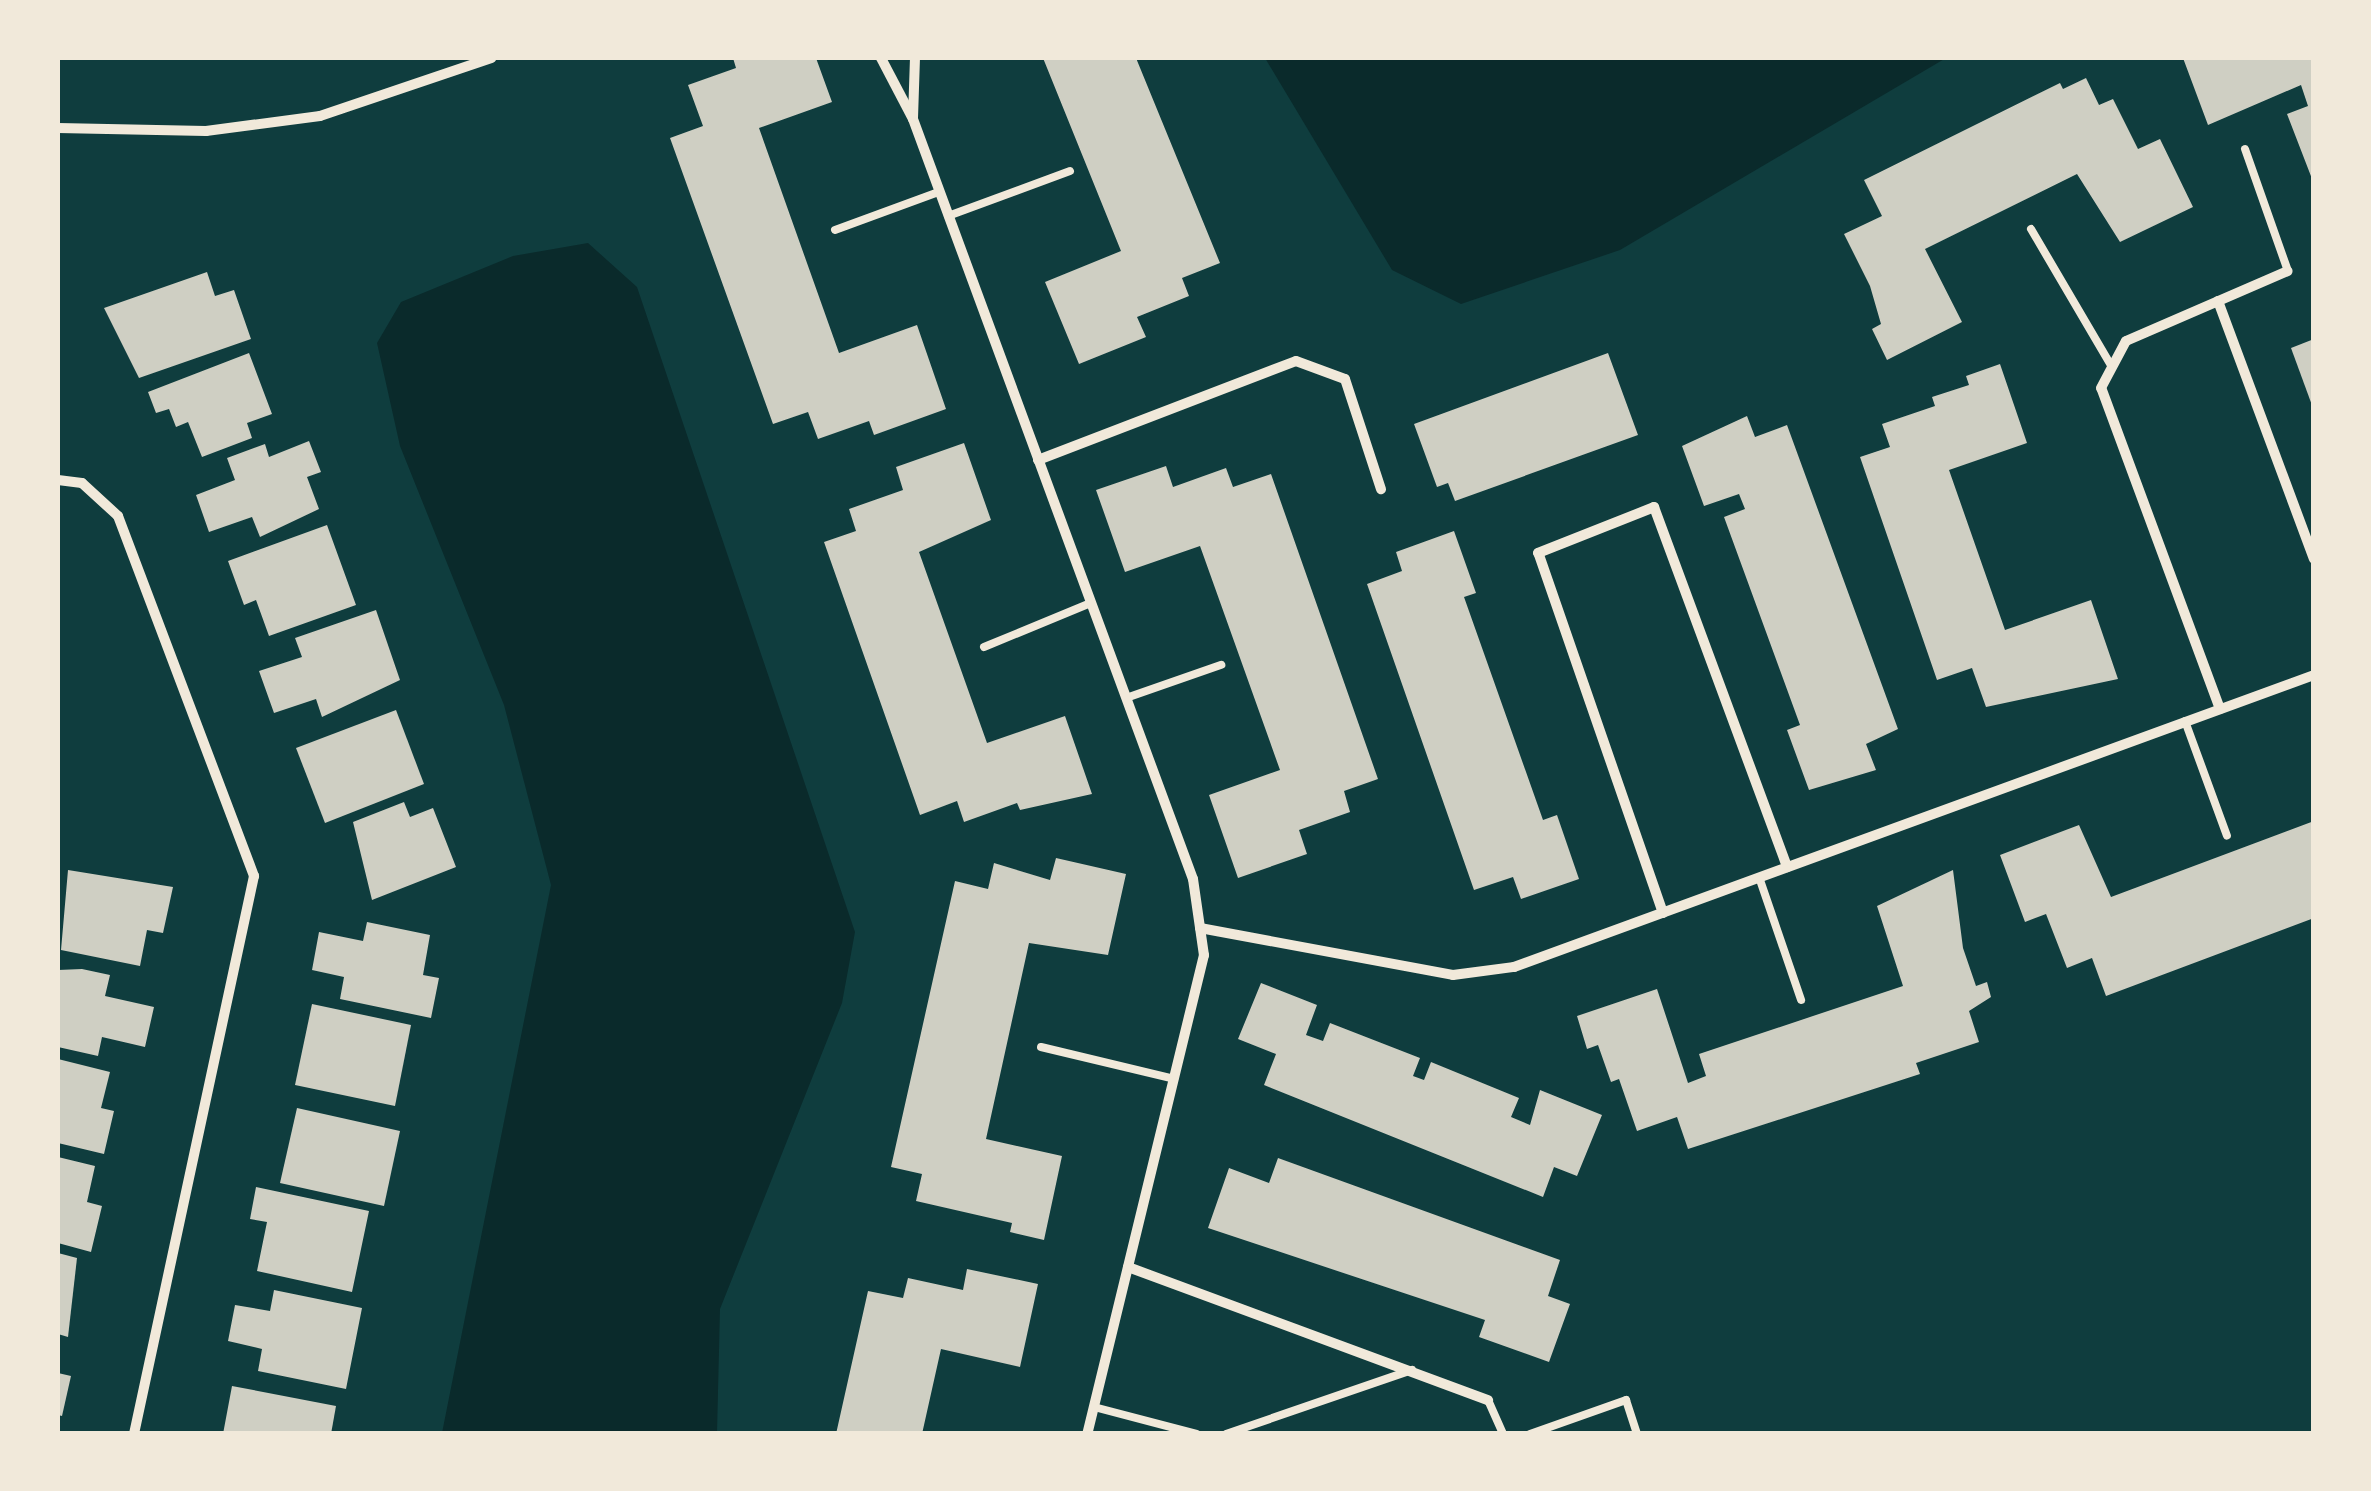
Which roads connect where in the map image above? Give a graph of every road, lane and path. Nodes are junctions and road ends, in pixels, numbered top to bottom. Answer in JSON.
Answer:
{"nodes":[{"id":1,"x":491,"y":58,"type":"edge"},
{"id":2,"x":881,"y":58,"type":"edge"},
{"id":3,"x":914,"y":58,"type":"edge"},
{"id":4,"x":914,"y":119,"type":"junction"},
{"id":5,"x":58,"y":128,"type":"edge"},
{"id":6,"x":2245,"y":149,"type":"dead end"},
{"id":7,"x":1070,"y":171,"type":"dead end"},
{"id":8,"x":939,"y":192,"type":"junction"},
{"id":9,"x":948,"y":216,"type":"junction"},
{"id":10,"x":2031,"y":229,"type":"dead end"},
{"id":11,"x":835,"y":230,"type":"dead end"},
{"id":12,"x":2288,"y":271,"type":"joint"},
{"id":13,"x":2218,"y":301,"type":"junction"},
{"id":14,"x":2112,"y":366,"type":"junction"},
{"id":15,"x":1038,"y":460,"type":"junction"},
{"id":16,"x":58,"y":480,"type":"edge"},
{"id":17,"x":1381,"y":489,"type":"dead end"},
{"id":18,"x":2314,"y":560,"type":"edge"},
{"id":19,"x":1091,"y":603,"type":"junction"},
{"id":20,"x":984,"y":647,"type":"dead end"},
{"id":21,"x":1221,"y":665,"type":"dead end"},
{"id":22,"x":2314,"y":675,"type":"edge"},
{"id":23,"x":1126,"y":698,"type":"junction"},
{"id":24,"x":2220,"y":709,"type":"junction"},
{"id":25,"x":2185,"y":721,"type":"junction"},
{"id":26,"x":2227,"y":836,"type":"dead end"},
{"id":27,"x":1786,"y":867,"type":"junction"},
{"id":28,"x":1759,"y":877,"type":"junction"},
{"id":29,"x":1663,"y":913,"type":"junction"},
{"id":30,"x":1200,"y":928,"type":"junction"},
{"id":31,"x":1801,"y":1000,"type":"dead end"},
{"id":32,"x":1041,"y":1047,"type":"dead end"},
{"id":33,"x":1174,"y":1079,"type":"junction"},
{"id":34,"x":1128,"y":1268,"type":"junction"},
{"id":35,"x":1416,"y":1369,"type":"junction"},
{"id":36,"x":1488,"y":1400,"type":"joint"},
{"id":37,"x":1094,"y":1407,"type":"junction"},
{"id":38,"x":134,"y":1434,"type":"edge"},
{"id":39,"x":1087,"y":1434,"type":"edge"},
{"id":40,"x":1197,"y":1434,"type":"edge"},
{"id":41,"x":1226,"y":1434,"type":"edge"},
{"id":42,"x":1503,"y":1434,"type":"edge"},
{"id":43,"x":1530,"y":1434,"type":"edge"},
{"id":44,"x":1637,"y":1434,"type":"edge"}],
"edges":[{"from":1,"to":5,"type":"street"},
{"from":2,"to":4,"type":"street"},
{"from":3,"to":4,"type":"street"},
{"from":4,"to":8,"type":"street"},
{"from":6,"to":12,"type":"lane"},
{"from":7,"to":9,"type":"lane"},
{"from":8,"to":9,"type":"street"},
{"from":8,"to":11,"type":"lane"},
{"from":9,"to":15,"type":"street"},
{"from":10,"to":14,"type":"lane"},
{"from":12,"to":13,"type":"street"},
{"from":13,"to":14,"type":"street"},
{"from":13,"to":18,"type":"street"},
{"from":14,"to":24,"type":"street"},
{"from":15,"to":17,"type":"street"},
{"from":15,"to":19,"type":"street"},
{"from":16,"to":38,"type":"street"},
{"from":19,"to":20,"type":"lane"},
{"from":19,"to":23,"type":"street"},
{"from":21,"to":23,"type":"lane"},
{"from":22,"to":24,"type":"street"},
{"from":23,"to":30,"type":"street"},
{"from":24,"to":25,"type":"street"},
{"from":25,"to":26,"type":"lane"},
{"from":25,"to":27,"type":"street"},
{"from":27,"to":28,"type":"street"},
{"from":27,"to":29,"type":"street"},
{"from":28,"to":29,"type":"street"},
{"from":28,"to":31,"type":"lane"},
{"from":29,"to":30,"type":"street"},
{"from":30,"to":33,"type":"street"},
{"from":32,"to":33,"type":"lane"},
{"from":33,"to":34,"type":"street"},
{"from":34,"to":35,"type":"street"},
{"from":34,"to":37,"type":"street"},
{"from":35,"to":36,"type":"street"},
{"from":35,"to":41,"type":"lane"},
{"from":36,"to":42,"type":"lane"},
{"from":37,"to":39,"type":"street"},
{"from":37,"to":40,"type":"lane"},
{"from":43,"to":44,"type":"lane"}]}
